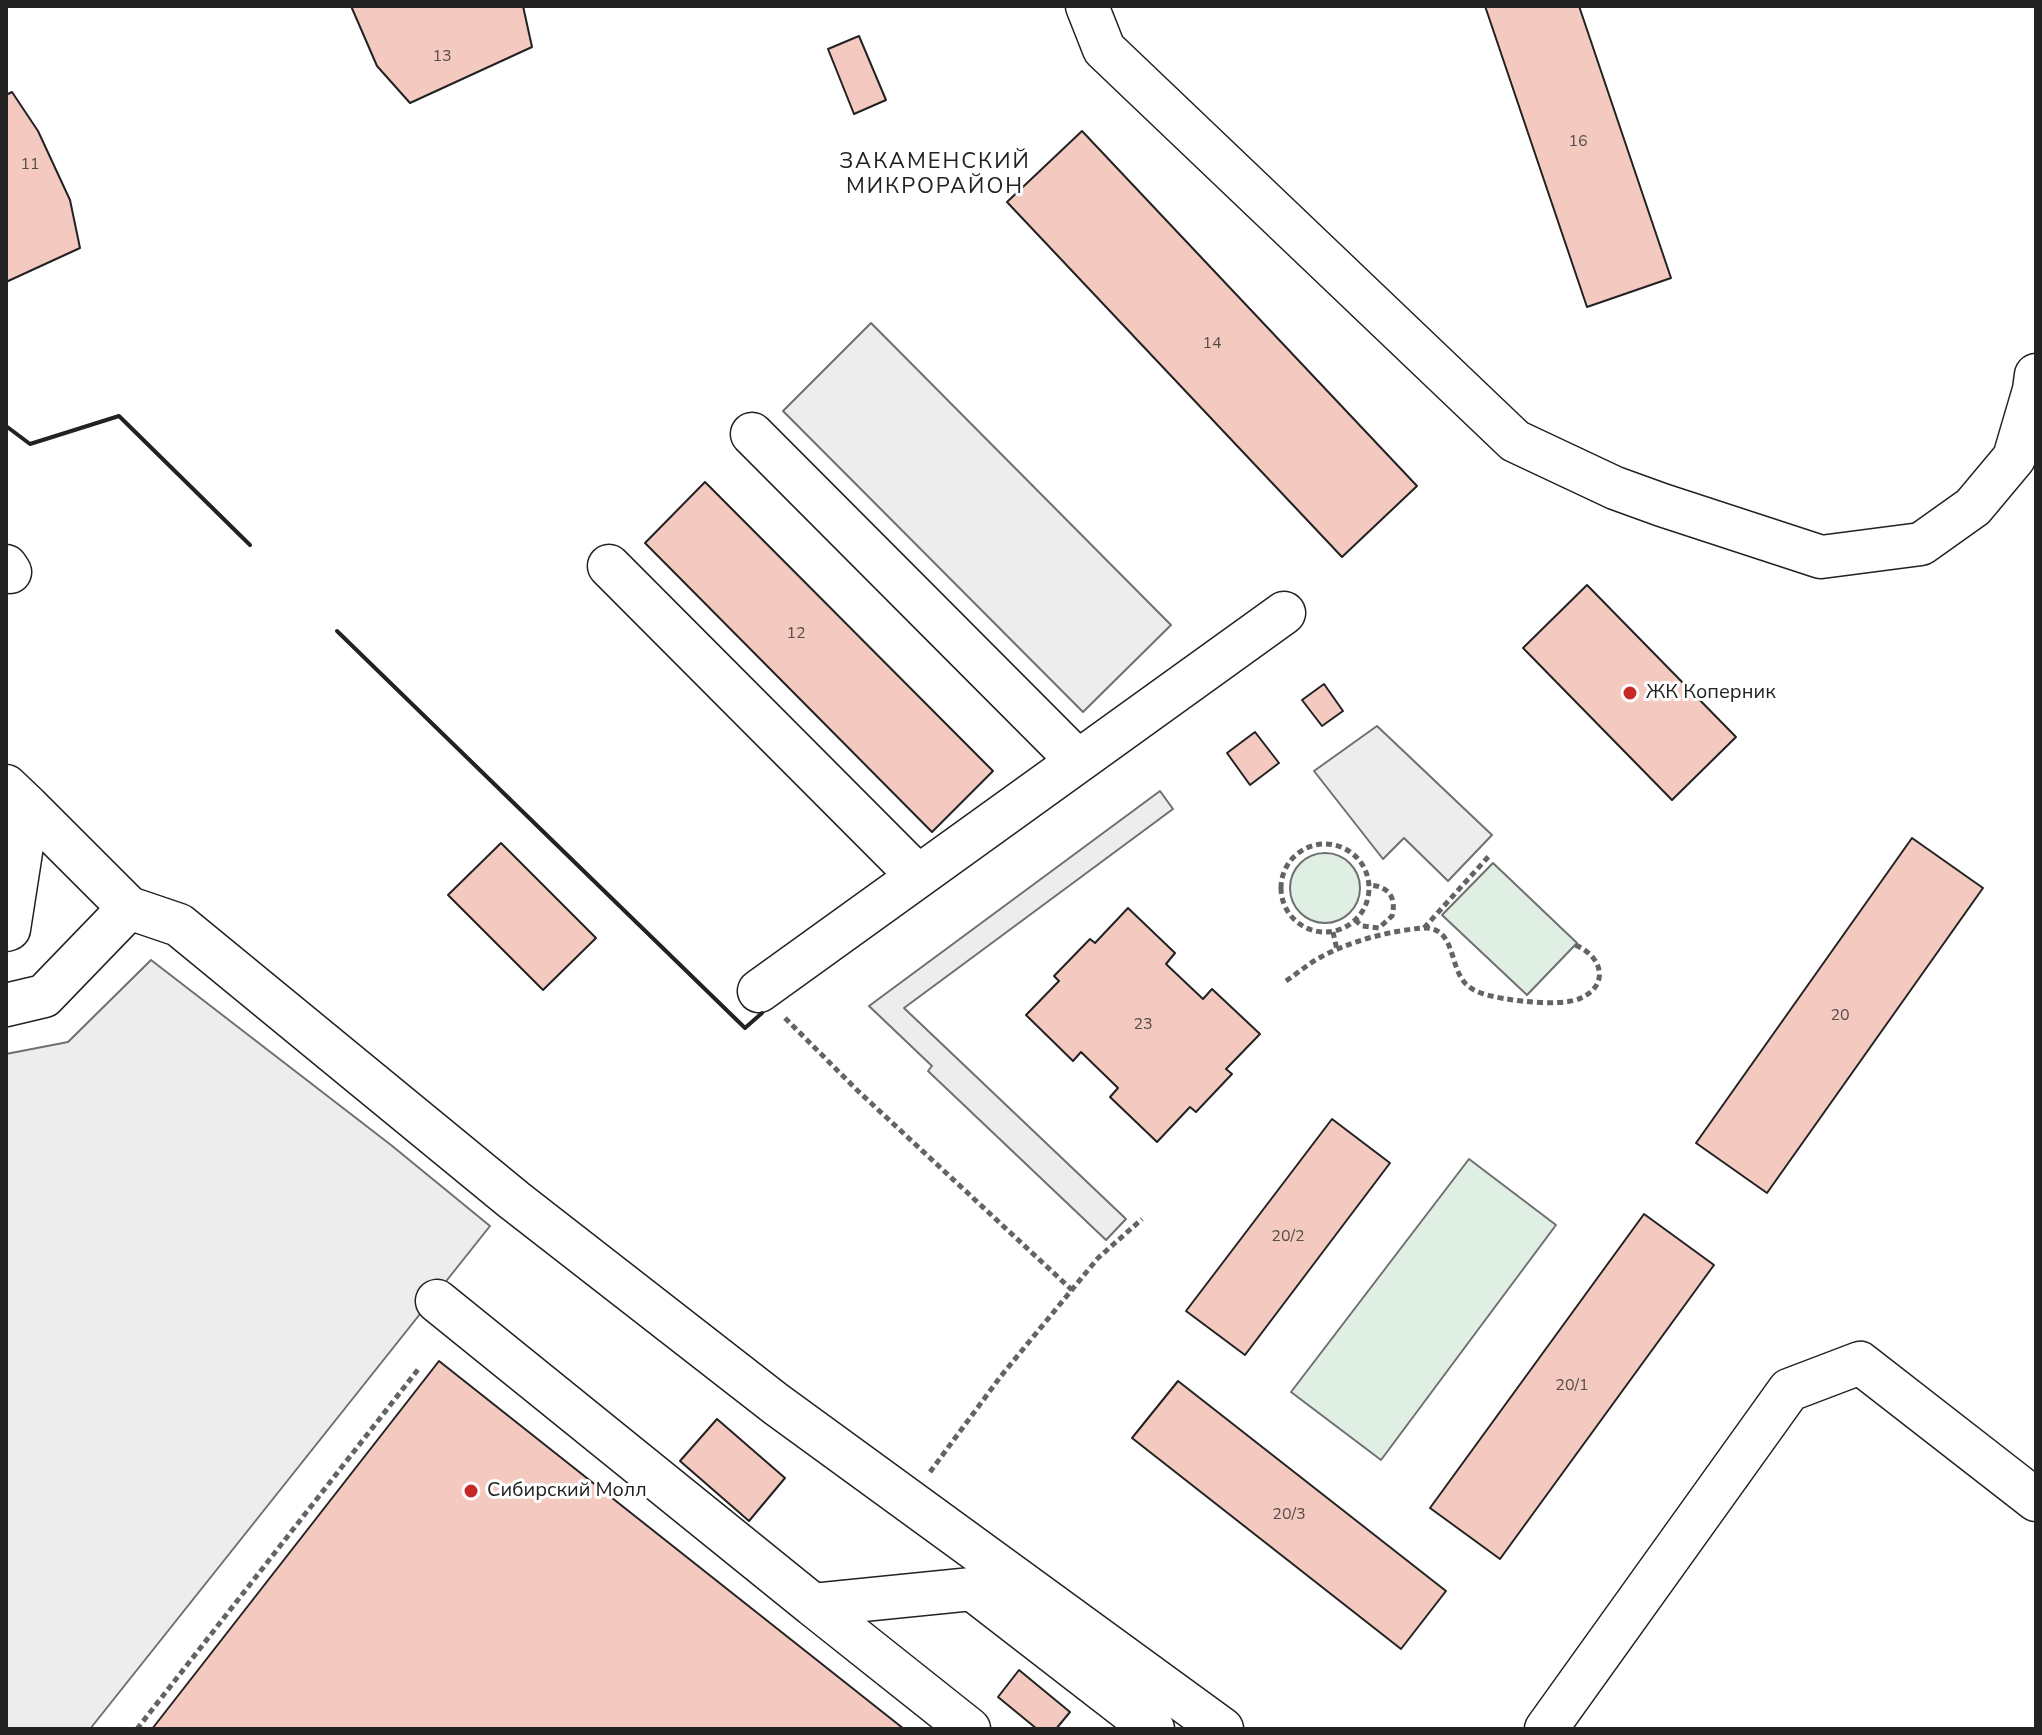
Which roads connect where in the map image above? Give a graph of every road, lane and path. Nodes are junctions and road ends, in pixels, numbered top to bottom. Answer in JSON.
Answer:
{"nodes":[{"id":1,"x":1087,"y":6,"type":"edge"},
{"id":2,"x":2036,"y":375,"type":"edge"},
{"id":3,"x":752,"y":434,"type":"dead end"},
{"id":4,"x":609,"y":566,"type":"dead end"},
{"id":5,"x":1284,"y":613,"type":"dead end"},
{"id":6,"x":1077,"y":760,"type":"junction"},
{"id":7,"x":17,"y":796,"type":"edge"},
{"id":8,"x":1489,"y":856,"type":"dead end"},
{"id":9,"x":918,"y":876,"type":"junction"},
{"id":10,"x":1369,"y":885,"type":"junction"},
{"id":11,"x":129,"y":908,"type":"junction"},
{"id":12,"x":1355,"y":920,"type":"junction"},
{"id":13,"x":1424,"y":928,"type":"junction"},
{"id":14,"x":6,"y":930,"type":"edge"},
{"id":15,"x":1333,"y":932,"type":"junction"},
{"id":16,"x":1575,"y":945,"type":"dead end"},
{"id":17,"x":1337,"y":950,"type":"junction"},
{"id":18,"x":1286,"y":981,"type":"dead end"},
{"id":19,"x":759,"y":991,"type":"joint"},
{"id":20,"x":6,"y":1005,"type":"edge"},
{"id":21,"x":1142,"y":1219,"type":"dead end"},
{"id":22,"x":1072,"y":1290,"type":"junction"},
{"id":23,"x":437,"y":1301,"type":"dead end"},
{"id":24,"x":420,"y":1367,"type":"dead end"},
{"id":25,"x":922,"y":1482,"type":"dead end"},
{"id":26,"x":2036,"y":1500,"type":"edge"},
{"id":27,"x":813,"y":1605,"type":"junction"},
{"id":28,"x":137,"y":1729,"type":"edge"},
{"id":29,"x":969,"y":1729,"type":"edge"},
{"id":30,"x":1153,"y":1729,"type":"edge"},
{"id":31,"x":1222,"y":1729,"type":"edge"},
{"id":32,"x":1546,"y":1729,"type":"edge"}],
"edges":[{"from":1,"to":2,"type":"street"},
{"from":3,"to":6,"type":"street"},
{"from":4,"to":9,"type":"street"},
{"from":5,"to":6,"type":"street"},
{"from":6,"to":9,"type":"street"},
{"from":7,"to":11,"type":"street"},
{"from":7,"to":14,"type":"street"},
{"from":8,"to":13,"type":"path"},
{"from":9,"to":19,"type":"street"},
{"from":10,"to":12,"type":"path"},
{"from":10,"to":12,"type":"path"},
{"from":10,"to":15,"type":"path"},
{"from":11,"to":20,"type":"street"},
{"from":11,"to":31,"type":"street"},
{"from":12,"to":15,"type":"path"},
{"from":13,"to":16,"type":"path"},
{"from":13,"to":17,"type":"path"},
{"from":15,"to":17,"type":"path"},
{"from":17,"to":18,"type":"path"},
{"from":19,"to":22,"type":"path"},
{"from":21,"to":22,"type":"path"},
{"from":22,"to":25,"type":"path"},
{"from":23,"to":27,"type":"street"},
{"from":24,"to":28,"type":"path"},
{"from":26,"to":32,"type":"street"},
{"from":27,"to":29,"type":"street"},
{"from":27,"to":30,"type":"street"}]}
